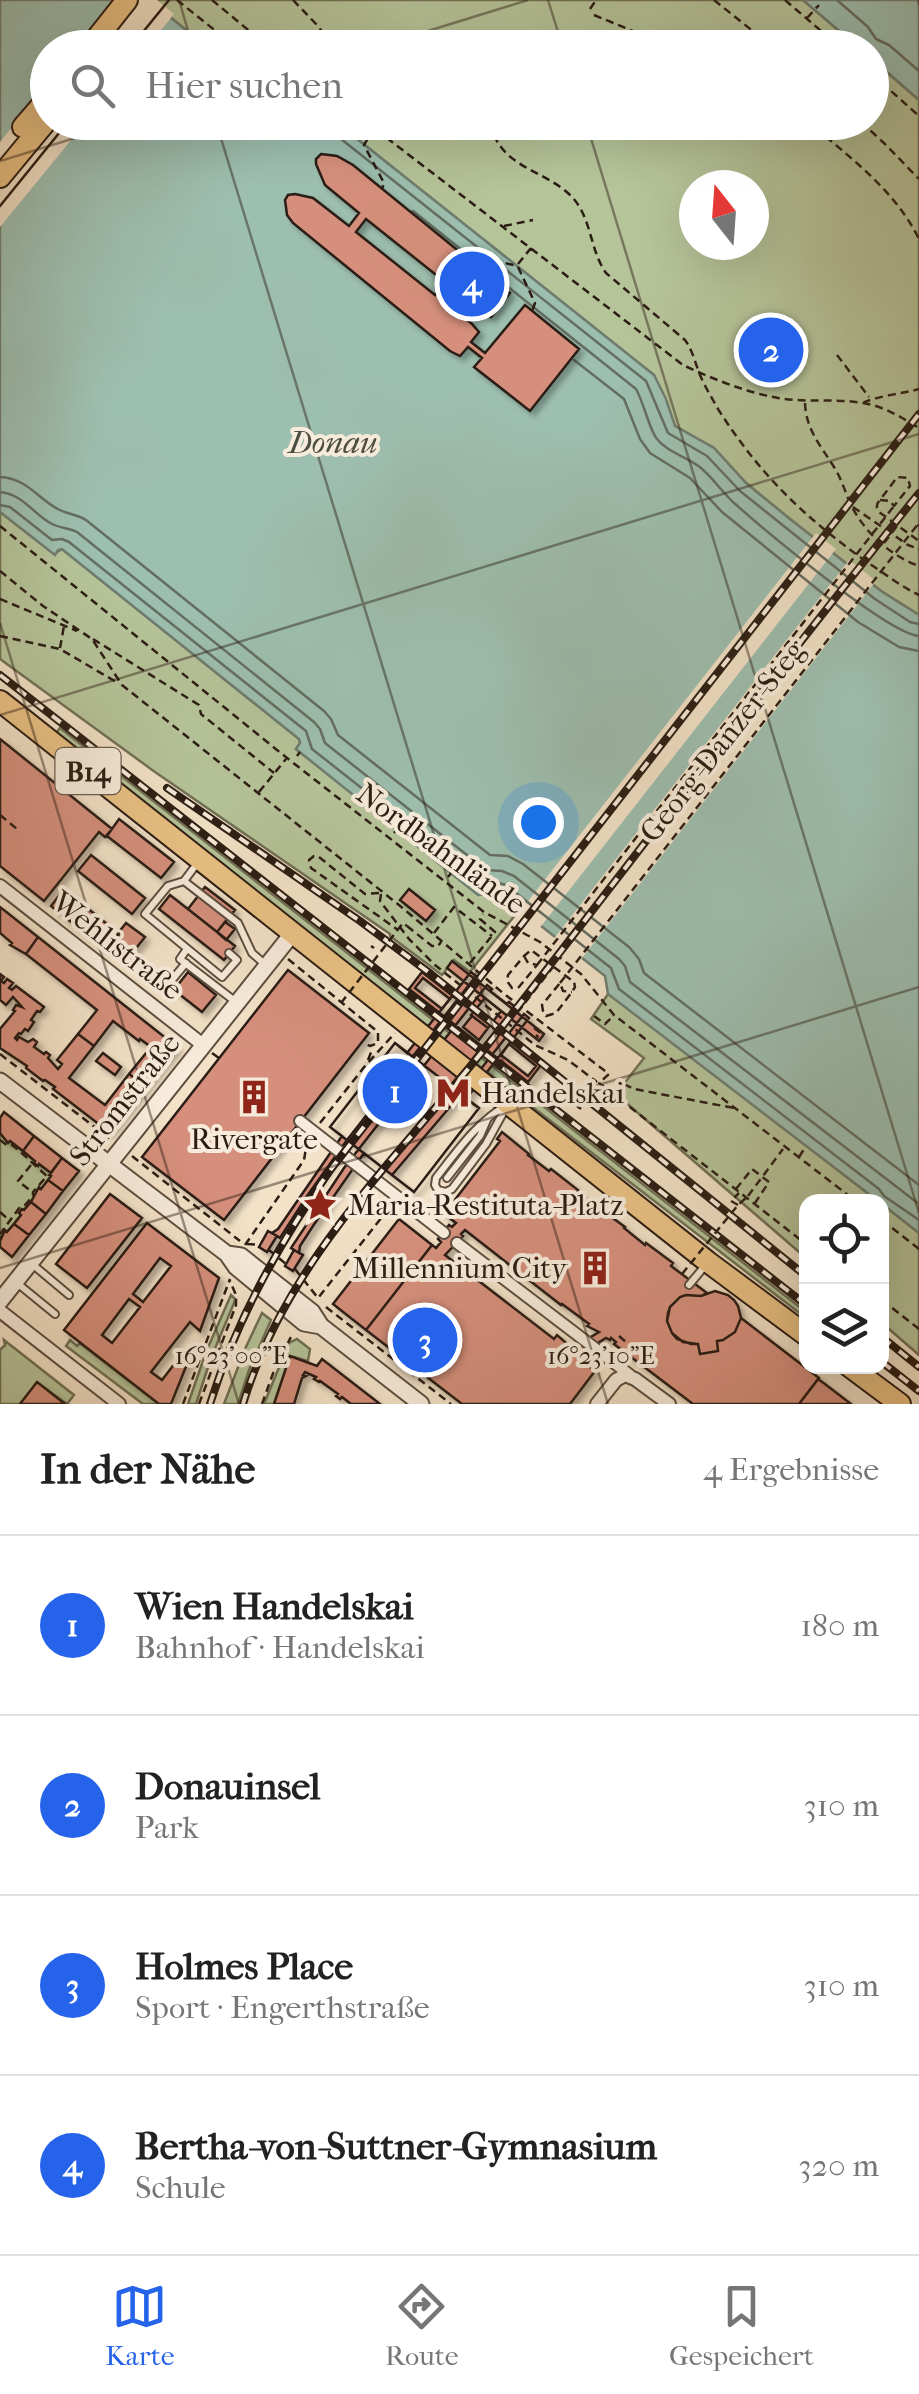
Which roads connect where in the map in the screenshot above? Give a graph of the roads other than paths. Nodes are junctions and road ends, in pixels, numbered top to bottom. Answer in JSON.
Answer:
{"nodes":[{"id":1,"x":128,"y":0,"type":"edge"},
{"id":2,"x":144,"y":0,"type":"edge"},
{"id":3,"x":103,"y":30,"type":"edge"},
{"id":4,"x":120,"y":30,"type":"edge"},
{"id":5,"x":30,"y":120,"type":"edge"},
{"id":6,"x":31,"y":140,"type":"edge"},
{"id":7,"x":0,"y":156,"type":"edge"},
{"id":8,"x":0,"y":177,"type":"edge"},
{"id":9,"x":0,"y":701,"type":"edge"},
{"id":10,"x":200,"y":860,"type":"junction"},
{"id":11,"x":184,"y":881,"type":"junction"},
{"id":12,"x":0,"y":886,"type":"edge"},
{"id":13,"x":292,"y":934,"type":"junction"},
{"id":14,"x":187,"y":948,"type":"junction"},
{"id":15,"x":229,"y":953,"type":"dead end"},
{"id":16,"x":186,"y":963,"type":"junction"},
{"id":17,"x":267,"y":966,"type":"junction"},
{"id":18,"x":166,"y":987,"type":"dead end"},
{"id":19,"x":237,"y":1003,"type":"junction"},
{"id":20,"x":203,"y":1046,"type":"junction"},
{"id":21,"x":0,"y":1082,"type":"edge"},
{"id":22,"x":499,"y":1113,"type":"junction"},
{"id":23,"x":300,"y":1121,"type":"dead end"},
{"id":24,"x":110,"y":1163,"type":"junction"},
{"id":25,"x":448,"y":1178,"type":"dead end"},
{"id":26,"x":444,"y":1232,"type":"dead end"},
{"id":27,"x":457,"y":1243,"type":"dead end"},
{"id":28,"x":708,"y":1262,"type":"junction"},
{"id":29,"x":30,"y":1263,"type":"junction"},
{"id":30,"x":15,"y":1282,"type":"junction"},
{"id":31,"x":689,"y":1285,"type":"dead end"},
{"id":32,"x":69,"y":1295,"type":"dead end"},
{"id":33,"x":0,"y":1301,"type":"edge"},
{"id":34,"x":0,"y":1312,"type":"edge"},
{"id":35,"x":55,"y":1314,"type":"dead end"},
{"id":36,"x":799,"y":1330,"type":"edge"},
{"id":37,"x":860,"y":1374,"type":"edge"},
{"id":38,"x":635,"y":1379,"type":"junction"},
{"id":39,"x":118,"y":1404,"type":"edge"},
{"id":40,"x":421,"y":1404,"type":"edge"},
{"id":41,"x":597,"y":1404,"type":"edge"},
{"id":42,"x":669,"y":1404,"type":"edge"},
{"id":43,"x":900,"y":1404,"type":"edge"}],
"edges":[{"from":1,"to":3,"type":"main road"},
{"from":2,"to":4,"type":"main road"},
{"from":5,"to":7,"type":"main road"},
{"from":6,"to":8,"type":"main road"},
{"from":9,"to":10,"type":"main road","number":"B14"},
{"from":10,"to":11,"type":"lane"},
{"from":10,"to":13,"type":"main road","number":"B14"},
{"from":11,"to":14,"type":"lane"},
{"from":11,"to":17,"type":"lane"},
{"from":12,"to":20,"type":"street","name":"Wehlistraße"},
{"from":13,"to":17,"type":"street","name":"Stromstraße"},
{"from":13,"to":22,"type":"main road","number":"B14"},
{"from":14,"to":15,"type":"lane"},
{"from":14,"to":16,"type":"lane"},
{"from":16,"to":18,"type":"lane"},
{"from":16,"to":19,"type":"lane"},
{"from":17,"to":19,"type":"street","name":"Stromstraße"},
{"from":19,"to":20,"type":"street","name":"Stromstraße"},
{"from":20,"to":24,"type":"street","name":"Stromstraße"},
{"from":21,"to":24,"type":"street"},
{"from":22,"to":22,"type":"lane"},
{"from":22,"to":25,"type":"lane"},
{"from":22,"to":28,"type":"main road","number":"B14"},
{"from":23,"to":26,"type":"street"},
{"from":24,"to":29,"type":"street","name":"Stromstraße"},
{"from":24,"to":40,"type":"street"},
{"from":27,"to":38,"type":"street"},
{"from":28,"to":31,"type":"lane"},
{"from":28,"to":36,"type":"main road","number":"B14"},
{"from":29,"to":30,"type":"street","name":"Stromstraße"},
{"from":29,"to":32,"type":"lane"},
{"from":30,"to":33,"type":"street","name":"Stromstraße"},
{"from":30,"to":35,"type":"lane"},
{"from":34,"to":39,"type":"street"},
{"from":37,"to":43,"type":"main road"},
{"from":38,"to":41,"type":"street"},
{"from":38,"to":42,"type":"street"}]}
